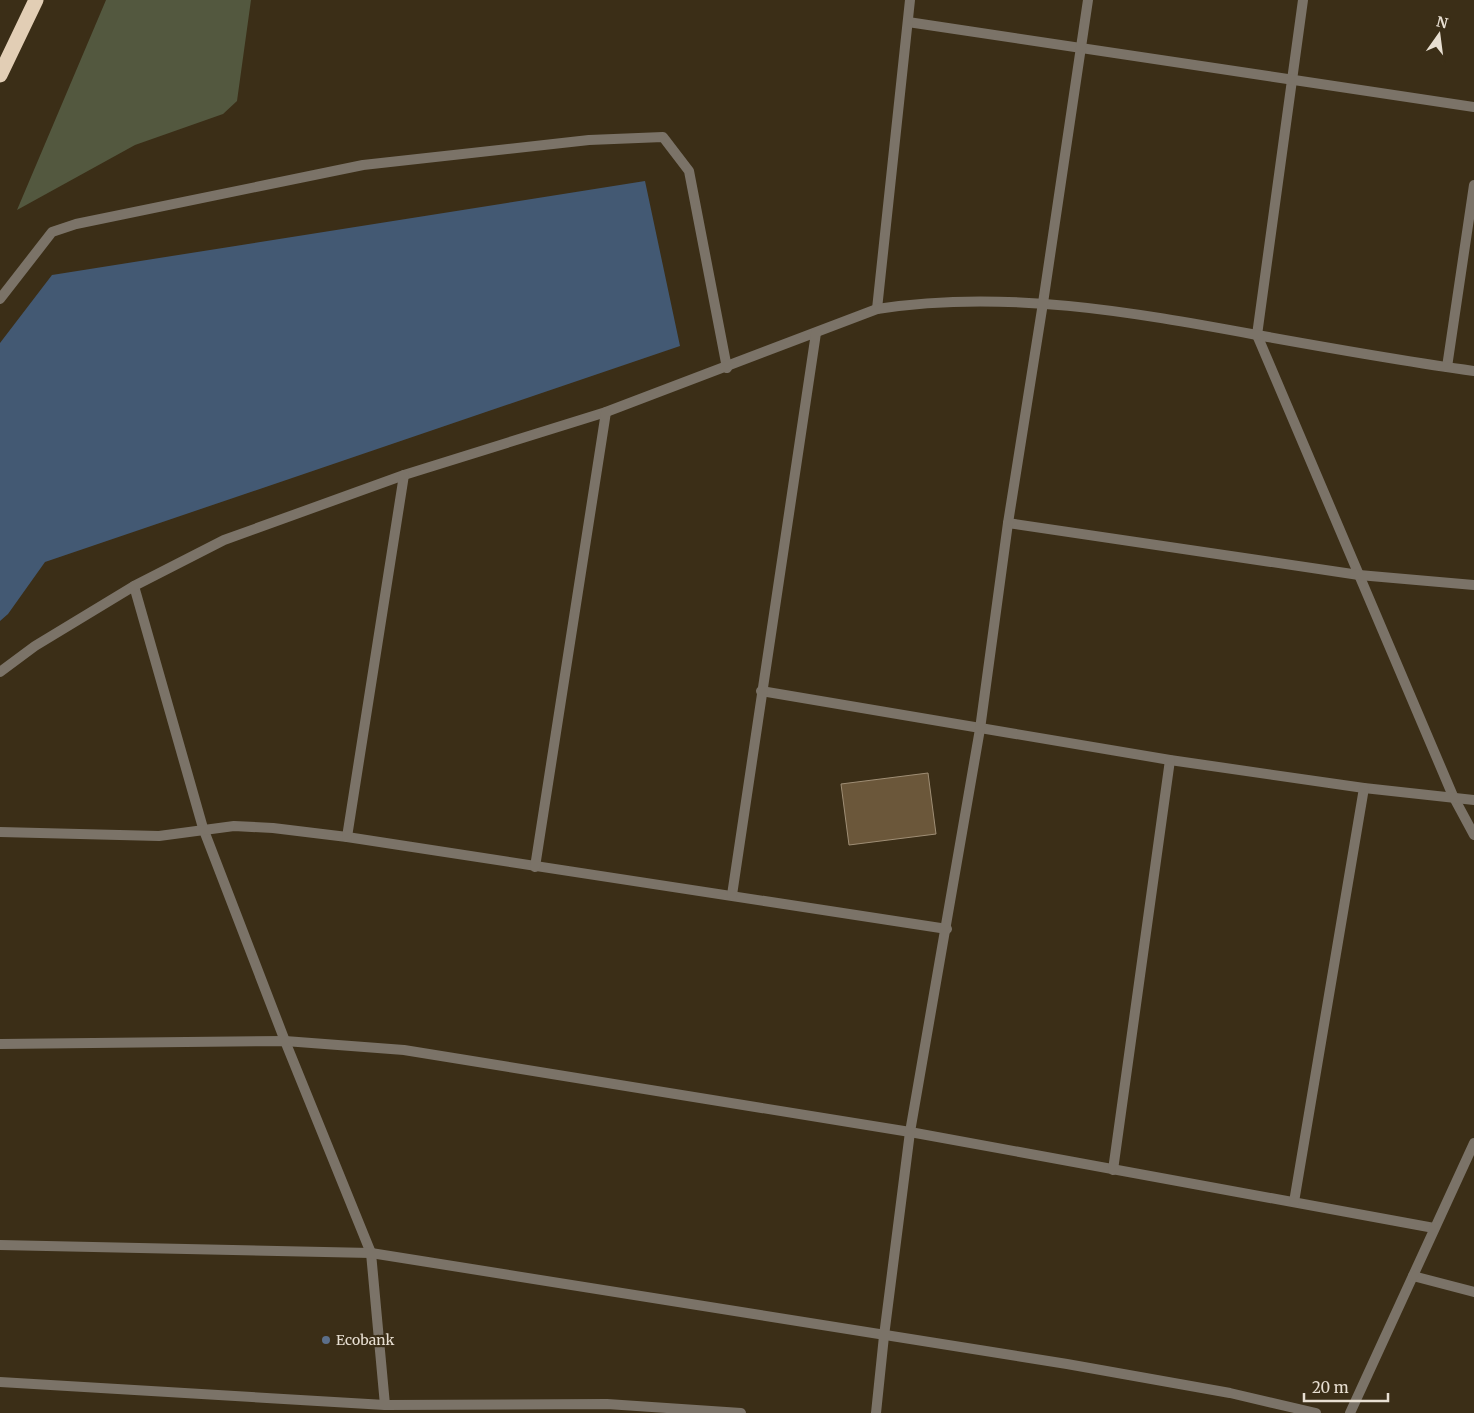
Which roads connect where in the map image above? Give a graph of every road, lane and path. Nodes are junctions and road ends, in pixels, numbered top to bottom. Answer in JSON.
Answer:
{"nodes":[{"id":1,"x":36,"y":0,"type":"edge"},
{"id":2,"x":910,"y":0,"type":"edge"},
{"id":3,"x":1088,"y":0,"type":"edge"},
{"id":4,"x":1303,"y":0,"type":"edge"},
{"id":5,"x":908,"y":22,"type":"junction"},
{"id":6,"x":1080,"y":48,"type":"junction"},
{"id":7,"x":0,"y":75,"type":"edge"},
{"id":8,"x":1291,"y":80,"type":"junction"},
{"id":9,"x":1474,"y":107,"type":"edge"},
{"id":10,"x":1474,"y":185,"type":"edge"},
{"id":11,"x":0,"y":299,"type":"edge"},
{"id":12,"x":1043,"y":303,"type":"junction"},
{"id":13,"x":878,"y":309,"type":"junction"},
{"id":14,"x":816,"y":333,"type":"junction"},
{"id":15,"x":1257,"y":335,"type":"junction"},
{"id":16,"x":1446,"y":367,"type":"junction"},
{"id":17,"x":727,"y":368,"type":"junction"},
{"id":18,"x":1474,"y":371,"type":"edge"},
{"id":19,"x":606,"y":412,"type":"junction"},
{"id":20,"x":404,"y":475,"type":"junction"},
{"id":21,"x":1008,"y":523,"type":"junction"},
{"id":22,"x":1359,"y":575,"type":"junction"},
{"id":23,"x":1474,"y":585,"type":"edge"},
{"id":24,"x":134,"y":586,"type":"junction"},
{"id":25,"x":0,"y":672,"type":"edge"},
{"id":26,"x":761,"y":691,"type":"junction"},
{"id":27,"x":980,"y":729,"type":"junction"},
{"id":28,"x":1170,"y":760,"type":"junction"},
{"id":29,"x":1364,"y":788,"type":"junction"},
{"id":30,"x":1453,"y":796,"type":"junction"},
{"id":31,"x":1474,"y":800,"type":"edge"},
{"id":32,"x":203,"y":828,"type":"junction"},
{"id":33,"x":0,"y":832,"type":"edge"},
{"id":34,"x":1474,"y":835,"type":"edge"},
{"id":35,"x":347,"y":837,"type":"junction"},
{"id":36,"x":535,"y":867,"type":"junction"},
{"id":37,"x":732,"y":895,"type":"junction"},
{"id":38,"x":947,"y":929,"type":"junction"},
{"id":39,"x":285,"y":1041,"type":"junction"},
{"id":40,"x":0,"y":1044,"type":"edge"},
{"id":41,"x":910,"y":1132,"type":"junction"},
{"id":42,"x":1474,"y":1144,"type":"edge"},
{"id":43,"x":1113,"y":1170,"type":"junction"},
{"id":44,"x":1294,"y":1202,"type":"junction"},
{"id":45,"x":1434,"y":1228,"type":"junction"},
{"id":46,"x":0,"y":1246,"type":"edge"},
{"id":47,"x":371,"y":1253,"type":"junction"},
{"id":48,"x":1413,"y":1276,"type":"junction"},
{"id":49,"x":1474,"y":1292,"type":"edge"},
{"id":50,"x":884,"y":1336,"type":"junction"},
{"id":51,"x":0,"y":1382,"type":"edge"},
{"id":52,"x":385,"y":1405,"type":"junction"},
{"id":53,"x":741,"y":1413,"type":"edge"},
{"id":54,"x":876,"y":1413,"type":"edge"},
{"id":55,"x":1316,"y":1413,"type":"edge"},
{"id":56,"x":1350,"y":1413,"type":"edge"}],
"edges":[{"from":1,"to":7,"type":"highway"},
{"from":2,"to":5,"type":"street"},
{"from":3,"to":6,"type":"street"},
{"from":4,"to":8,"type":"street"},
{"from":5,"to":6,"type":"street"},
{"from":5,"to":13,"type":"street"},
{"from":6,"to":8,"type":"street"},
{"from":6,"to":12,"type":"street"},
{"from":8,"to":9,"type":"street"},
{"from":8,"to":15,"type":"street"},
{"from":10,"to":16,"type":"street"},
{"from":11,"to":17,"type":"street"},
{"from":12,"to":13,"type":"street"},
{"from":12,"to":15,"type":"street"},
{"from":12,"to":21,"type":"street"},
{"from":13,"to":14,"type":"street"},
{"from":14,"to":17,"type":"street"},
{"from":14,"to":26,"type":"street"},
{"from":15,"to":16,"type":"street"},
{"from":15,"to":22,"type":"street"},
{"from":16,"to":18,"type":"street"},
{"from":17,"to":19,"type":"street"},
{"from":19,"to":20,"type":"street"},
{"from":19,"to":36,"type":"street"},
{"from":20,"to":24,"type":"street"},
{"from":20,"to":35,"type":"street"},
{"from":21,"to":22,"type":"street"},
{"from":21,"to":27,"type":"street"},
{"from":22,"to":23,"type":"street"},
{"from":22,"to":30,"type":"street"},
{"from":24,"to":25,"type":"street"},
{"from":24,"to":32,"type":"street"},
{"from":26,"to":27,"type":"street"},
{"from":26,"to":37,"type":"street"},
{"from":27,"to":28,"type":"street"},
{"from":27,"to":38,"type":"street"},
{"from":28,"to":29,"type":"street"},
{"from":28,"to":43,"type":"street"},
{"from":29,"to":30,"type":"street"},
{"from":29,"to":44,"type":"street"},
{"from":30,"to":31,"type":"street"},
{"from":30,"to":34,"type":"street"},
{"from":32,"to":33,"type":"street"},
{"from":32,"to":35,"type":"street"},
{"from":32,"to":39,"type":"street"},
{"from":35,"to":36,"type":"street"},
{"from":36,"to":37,"type":"street"},
{"from":37,"to":38,"type":"street"},
{"from":38,"to":41,"type":"street"},
{"from":39,"to":40,"type":"street"},
{"from":39,"to":41,"type":"street"},
{"from":39,"to":47,"type":"street"},
{"from":41,"to":43,"type":"street"},
{"from":41,"to":50,"type":"street"},
{"from":42,"to":45,"type":"street"},
{"from":43,"to":44,"type":"street"},
{"from":44,"to":45,"type":"street"},
{"from":45,"to":48,"type":"street"},
{"from":46,"to":47,"type":"street"},
{"from":47,"to":50,"type":"street"},
{"from":47,"to":52,"type":"street"},
{"from":48,"to":49,"type":"street"},
{"from":48,"to":56,"type":"street"},
{"from":50,"to":54,"type":"street"},
{"from":50,"to":55,"type":"street"},
{"from":51,"to":52,"type":"street"},
{"from":52,"to":53,"type":"street"}]}
